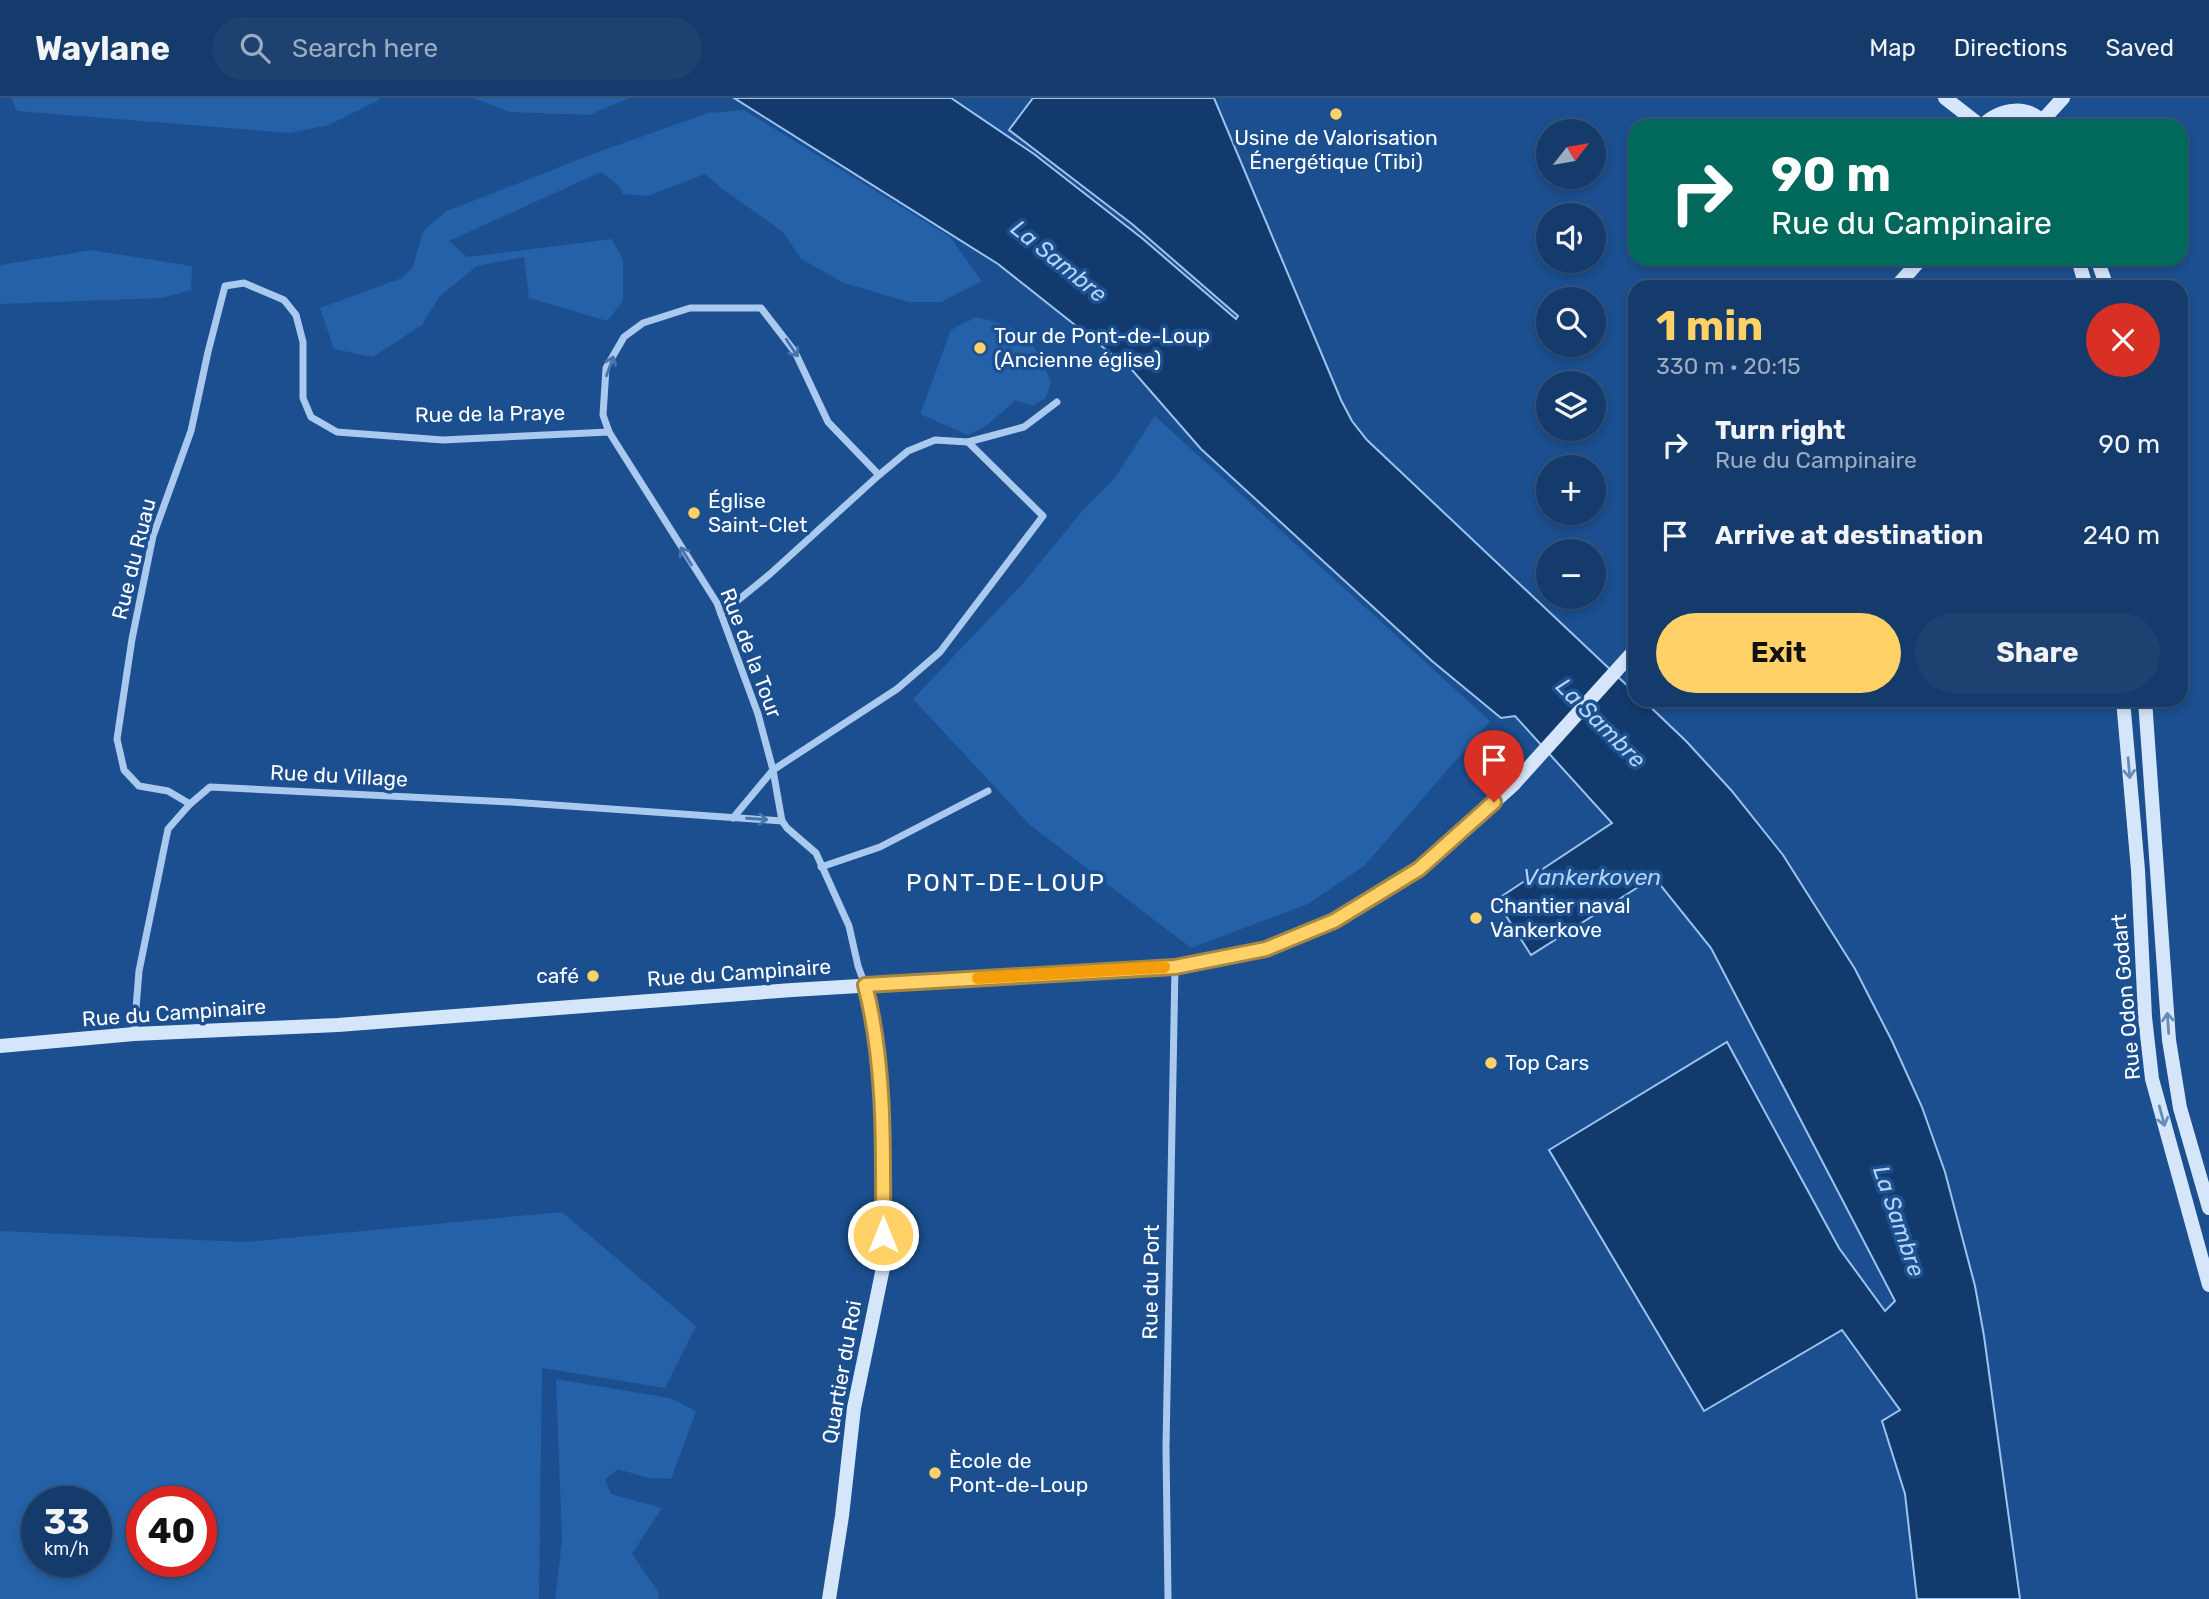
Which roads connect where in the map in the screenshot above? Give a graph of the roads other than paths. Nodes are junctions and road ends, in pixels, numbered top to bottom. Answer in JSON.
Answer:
{"nodes":[{"id":1,"x":1945,"y":98,"type":"edge"},
{"id":2,"x":2063,"y":98,"type":"edge"},
{"id":3,"x":1973,"y":119,"type":"edge"},
{"id":4,"x":1989,"y":119,"type":"edge"},
{"id":5,"x":2038,"y":119,"type":"edge"},
{"id":6,"x":2047,"y":119,"type":"edge"},
{"id":7,"x":1915,"y":266,"type":"edge"},
{"id":8,"x":1902,"y":280,"type":"edge"},
{"id":9,"x":225,"y":286,"type":"joint"},
{"id":10,"x":1057,"y":402,"type":"dead end"},
{"id":11,"x":609,"y":432,"type":"junction"},
{"id":12,"x":968,"y":442,"type":"junction"},
{"id":13,"x":879,"y":475,"type":"junction"},
{"id":14,"x":721,"y":614,"type":"junction"},
{"id":15,"x":1628,"y":658,"type":"edge"},
{"id":16,"x":2124,"y":707,"type":"edge"},
{"id":17,"x":2145,"y":707,"type":"edge"},
{"id":18,"x":774,"y":771,"type":"junction"},
{"id":19,"x":988,"y":791,"type":"dead end"},
{"id":20,"x":190,"y":804,"type":"junction"},
{"id":21,"x":733,"y":818,"type":"junction"},
{"id":22,"x":782,"y":821,"type":"junction"},
{"id":23,"x":821,"y":867,"type":"junction"},
{"id":24,"x":1175,"y":967,"type":"junction"},
{"id":25,"x":865,"y":985,"type":"junction"},
{"id":26,"x":134,"y":1034,"type":"junction"},
{"id":27,"x":0,"y":1046,"type":"edge"},
{"id":28,"x":2209,"y":1209,"type":"edge"},
{"id":29,"x":2209,"y":1285,"type":"edge"},
{"id":30,"x":829,"y":1599,"type":"edge"},
{"id":31,"x":1168,"y":1599,"type":"edge"}],
"edges":[{"from":1,"to":3,"type":"main road"},
{"from":2,"to":6,"type":"main road"},
{"from":4,"to":5,"type":"main road"},
{"from":7,"to":8,"type":"main road"},
{"from":9,"to":11,"type":"street","name":"Rue de la Praye"},
{"from":9,"to":20,"type":"street","name":"Rue du Ruau"},
{"from":10,"to":12,"type":"street"},
{"from":11,"to":13,"type":"street","name":"Rue de la Tour","one_way":true},
{"from":14,"to":11,"type":"street","name":"Rue de la Tour","one_way":true},
{"from":12,"to":13,"type":"street"},
{"from":12,"to":18,"type":"street"},
{"from":13,"to":14,"type":"street"},
{"from":14,"to":18,"type":"street","name":"Rue de la Tour"},
{"from":15,"to":24,"type":"main road","name":"Rue du Campinaire"},
{"from":16,"to":29,"type":"main road","name":"Rue Odon Godart","one_way":true},
{"from":28,"to":17,"type":"main road","name":"Rue Odon Godart","one_way":true},
{"from":18,"to":21,"type":"street"},
{"from":18,"to":22,"type":"street","name":"Rue de la Tour"},
{"from":19,"to":23,"type":"street"},
{"from":20,"to":21,"type":"street","name":"Rue du Village"},
{"from":20,"to":26,"type":"street","name":"Rue du Village"},
{"from":21,"to":22,"type":"street","name":"Rue du Village","one_way":true},
{"from":22,"to":23,"type":"street","name":"Quartier du Roi"},
{"from":23,"to":25,"type":"street","name":"Quartier du Roi"},
{"from":24,"to":25,"type":"main road","name":"Rue du Campinaire"},
{"from":24,"to":31,"type":"street","name":"Rue du Port"},
{"from":25,"to":26,"type":"main road","name":"Rue du Campinaire"},
{"from":25,"to":30,"type":"main road","name":"Quartier du Roi"},
{"from":26,"to":27,"type":"main road","name":"Rue du Campinaire"}]}
